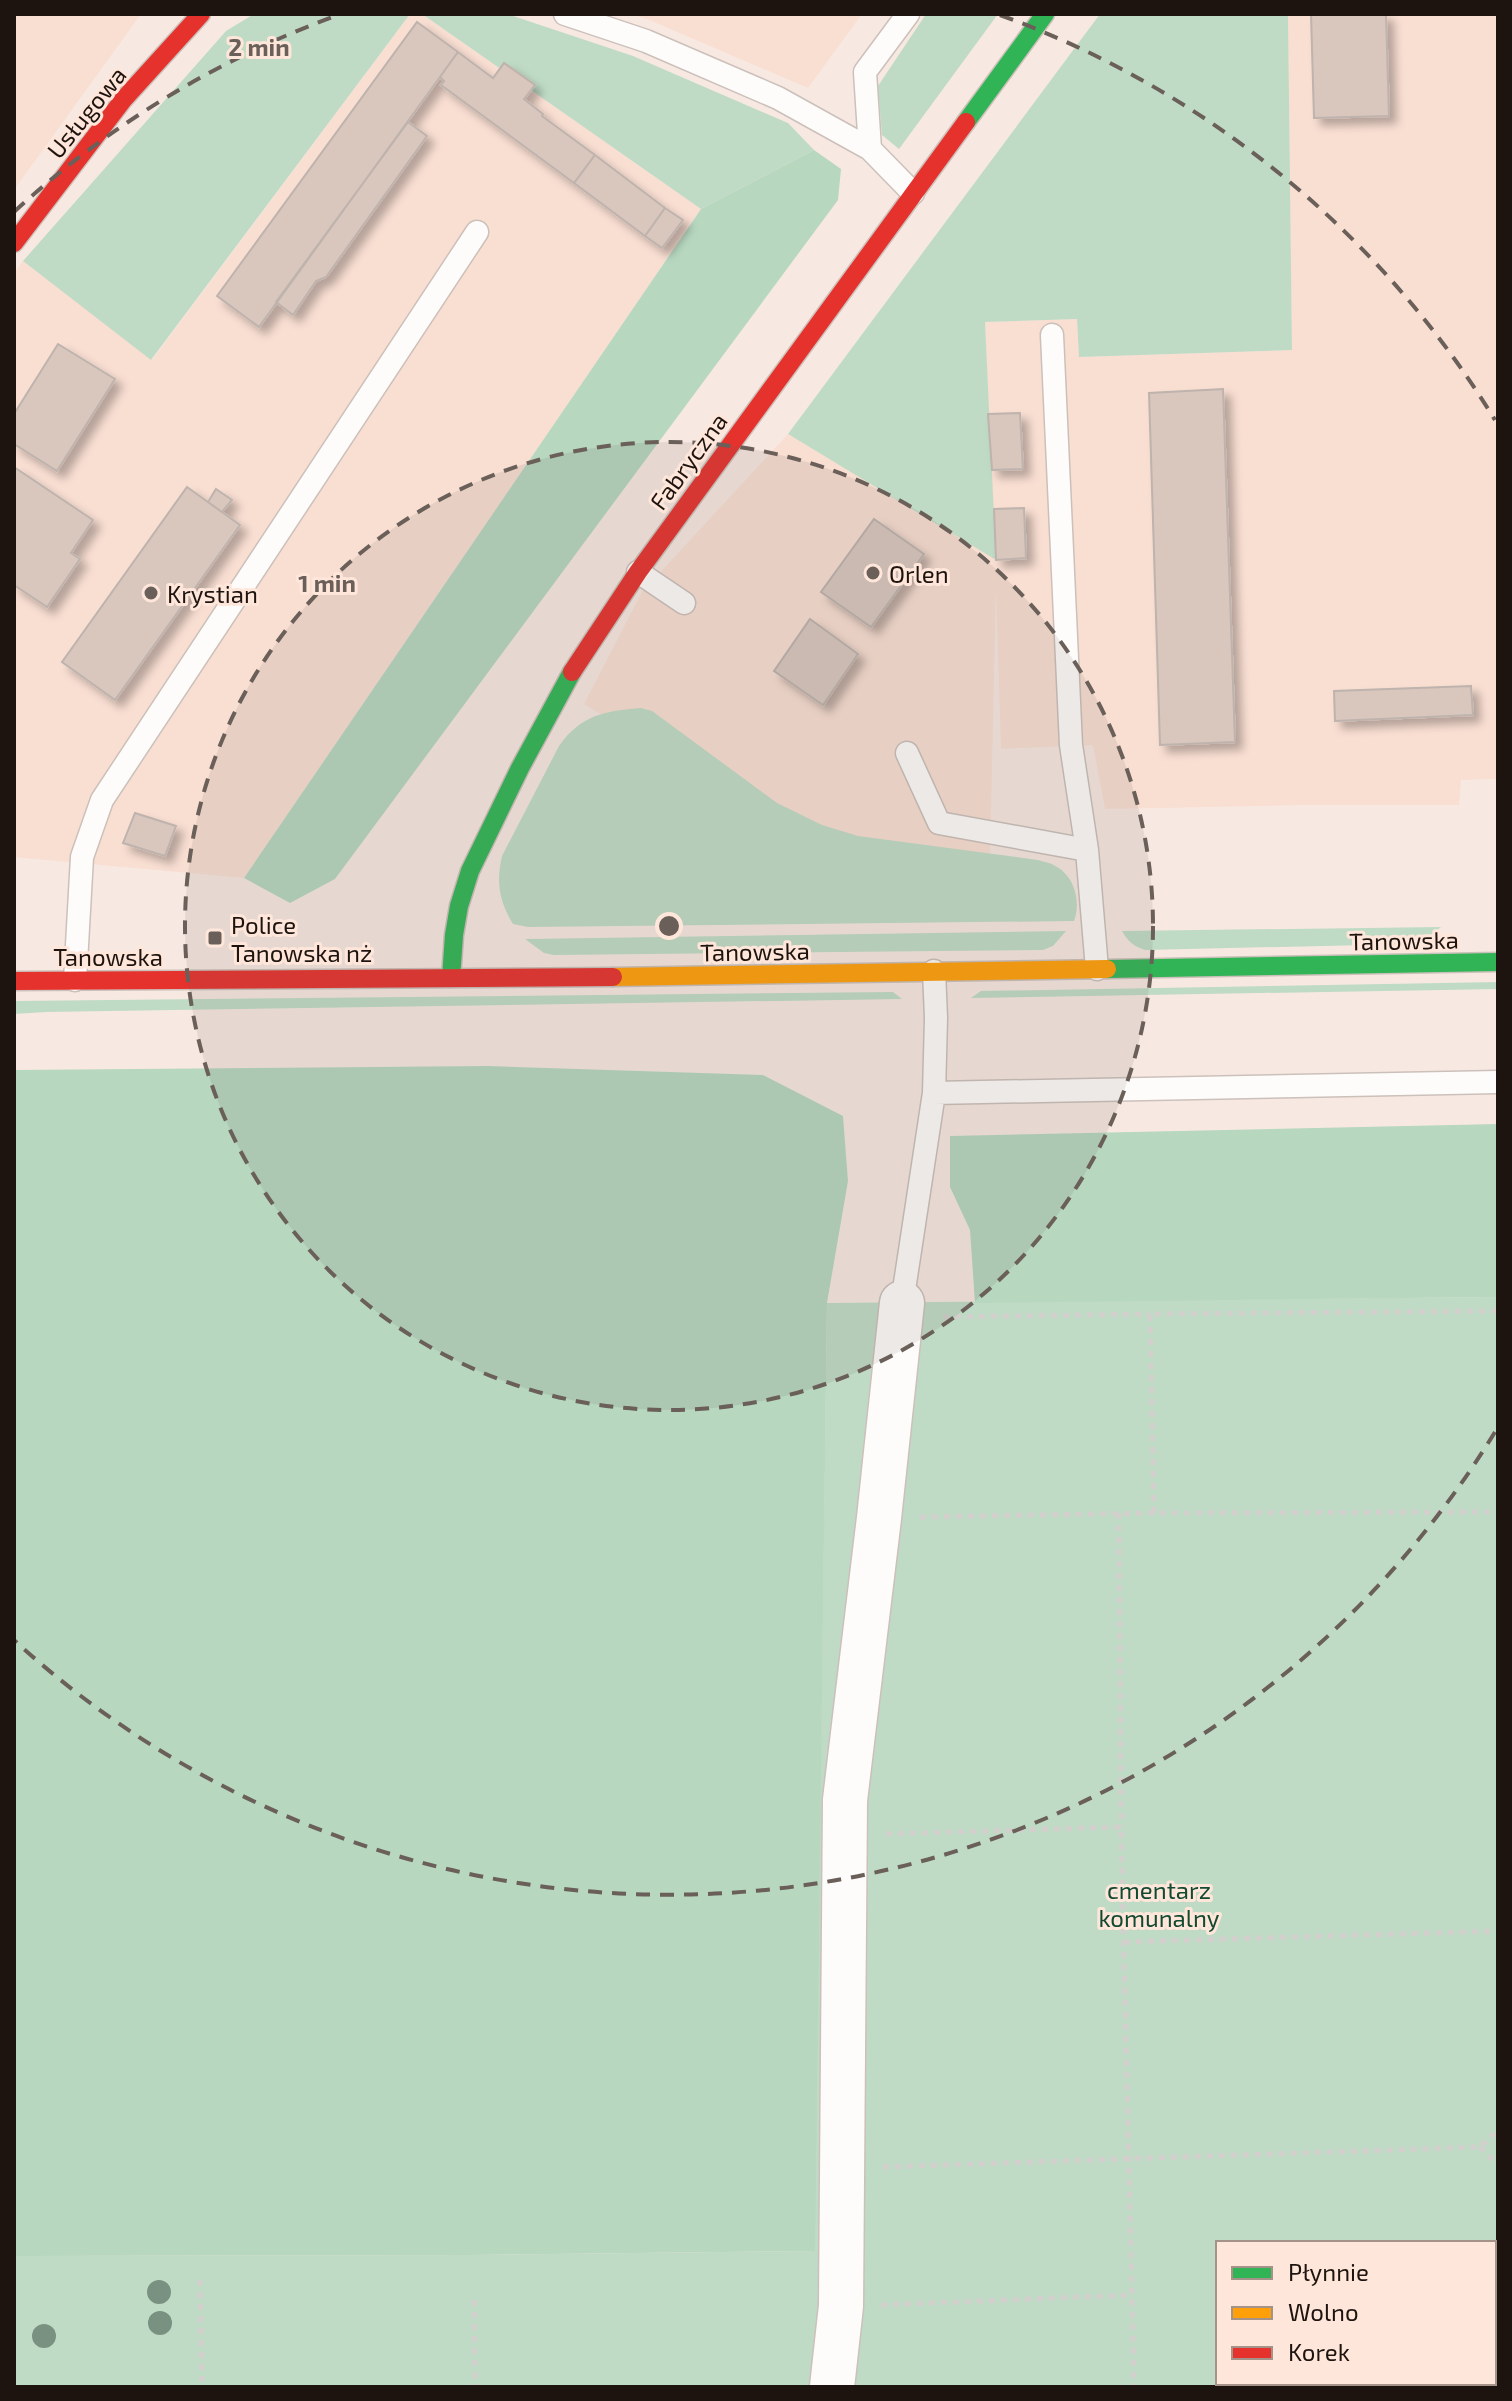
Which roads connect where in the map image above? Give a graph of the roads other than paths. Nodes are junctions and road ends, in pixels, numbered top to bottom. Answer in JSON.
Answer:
{"nodes":[{"id":1,"x":201,"y":14,"type":"edge"},
{"id":2,"x":565,"y":14,"type":"edge"},
{"id":3,"x":908,"y":14,"type":"edge"},
{"id":4,"x":1045,"y":14,"type":"edge"},
{"id":5,"x":870,"y":149,"type":"junction"},
{"id":6,"x":913,"y":193,"type":"junction"},
{"id":7,"x":477,"y":232,"type":"dead end"},
{"id":8,"x":14,"y":243,"type":"edge"},
{"id":9,"x":1052,"y":335,"type":"dead end"},
{"id":10,"x":638,"y":572,"type":"junction"},
{"id":11,"x":684,"y":603,"type":"dead end"},
{"id":12,"x":907,"y":753,"type":"dead end"},
{"id":13,"x":1087,"y":850,"type":"junction"},
{"id":14,"x":1498,"y":962,"type":"edge"},
{"id":15,"x":1097,"y":969,"type":"junction"},
{"id":16,"x":934,"y":971,"type":"junction"},
{"id":17,"x":451,"y":978,"type":"junction"},
{"id":18,"x":75,"y":980,"type":"junction"},
{"id":19,"x":14,"y":981,"type":"edge"},
{"id":20,"x":1498,"y":1082,"type":"edge"},
{"id":21,"x":934,"y":1093,"type":"junction"},
{"id":22,"x":901,"y":1310,"type":"joint"},
{"id":23,"x":832,"y":2387,"type":"edge"}],
"edges":[{"from":1,"to":8,"type":"main road","name":"Usługowa"},
{"from":2,"to":5,"type":"lane"},
{"from":3,"to":5,"type":"lane"},
{"from":4,"to":6,"type":"main road","name":"Fabryczna"},
{"from":5,"to":6,"type":"lane"},
{"from":6,"to":10,"type":"main road","name":"Fabryczna"},
{"from":7,"to":18,"type":"lane"},
{"from":9,"to":13,"type":"lane"},
{"from":10,"to":11,"type":"lane"},
{"from":10,"to":17,"type":"main road","name":"Fabryczna"},
{"from":12,"to":13,"type":"lane"},
{"from":13,"to":15,"type":"lane"},
{"from":14,"to":15,"type":"main road","name":"Tanowska"},
{"from":15,"to":16,"type":"main road","name":"Tanowska"},
{"from":16,"to":17,"type":"main road","name":"Tanowska"},
{"from":16,"to":21,"type":"lane"},
{"from":17,"to":18,"type":"main road","name":"Tanowska"},
{"from":18,"to":19,"type":"main road","name":"Tanowska"},
{"from":20,"to":21,"type":"lane"},
{"from":21,"to":22,"type":"lane"},
{"from":22,"to":23,"type":"street"}]}
